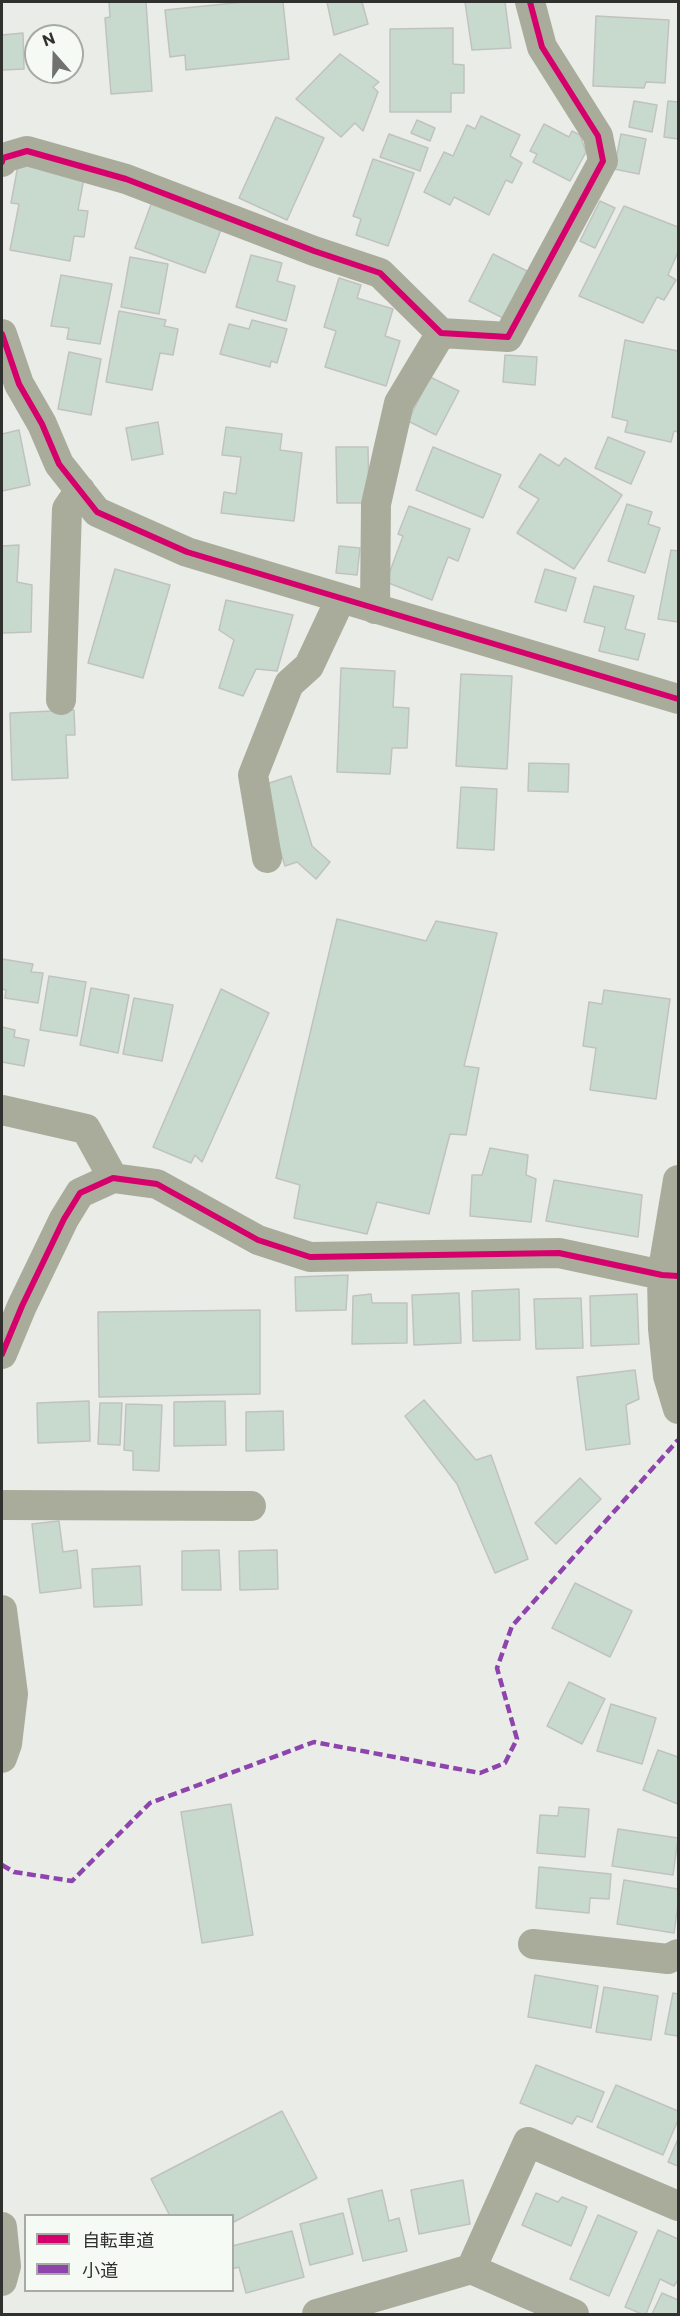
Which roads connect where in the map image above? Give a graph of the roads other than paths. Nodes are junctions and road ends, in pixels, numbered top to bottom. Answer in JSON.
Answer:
{"nodes":[{"id":1,"x":530,"y":2,"type":"edge"},
{"id":2,"x":2,"y":162,"type":"edge"},
{"id":3,"x":441,"y":333,"type":"junction"},
{"id":4,"x":2,"y":334,"type":"edge"},
{"id":5,"x":80,"y":490,"type":"junction"},
{"id":6,"x":340,"y":600,"type":"junction"},
{"id":7,"x":375,"y":609,"type":"junction"},
{"id":8,"x":678,"y":699,"type":"edge"},
{"id":9,"x":61,"y":700,"type":"dead end"},
{"id":10,"x":267,"y":858,"type":"dead end"},
{"id":11,"x":2,"y":1110,"type":"edge"},
{"id":12,"x":113,"y":1178,"type":"junction"},
{"id":13,"x":678,"y":1180,"type":"edge"},
{"id":14,"x":670,"y":1275,"type":"edge"},
{"id":15,"x":2,"y":1354,"type":"edge"},
{"id":16,"x":678,"y":1409,"type":"edge"},
{"id":17,"x":2,"y":1505,"type":"edge"},
{"id":18,"x":251,"y":1506,"type":"dead end"},
{"id":19,"x":2,"y":1610,"type":"edge"},
{"id":20,"x":2,"y":1758,"type":"edge"},
{"id":21,"x":533,"y":1944,"type":"dead end"},
{"id":22,"x":678,"y":1954,"type":"edge"},
{"id":23,"x":678,"y":2206,"type":"edge"},
{"id":24,"x":2,"y":2227,"type":"edge"},
{"id":25,"x":471,"y":2269,"type":"junction"},
{"id":26,"x":2,"y":2281,"type":"edge"},
{"id":27,"x":317,"y":2314,"type":"edge"},
{"id":28,"x":574,"y":2314,"type":"edge"}],
"edges":[{"from":1,"to":3,"type":"street"},
{"from":2,"to":3,"type":"street"},
{"from":3,"to":7,"type":"street"},
{"from":4,"to":5,"type":"street"},
{"from":5,"to":6,"type":"street"},
{"from":5,"to":9,"type":"street"},
{"from":6,"to":7,"type":"street"},
{"from":6,"to":10,"type":"street"},
{"from":7,"to":8,"type":"street"},
{"from":11,"to":12,"type":"street"},
{"from":12,"to":14,"type":"street"},
{"from":12,"to":15,"type":"street"},
{"from":13,"to":14,"type":"street"},
{"from":14,"to":16,"type":"street"},
{"from":17,"to":18,"type":"street"},
{"from":19,"to":20,"type":"street"},
{"from":21,"to":22,"type":"street"},
{"from":23,"to":25,"type":"street"},
{"from":24,"to":26,"type":"street"},
{"from":25,"to":27,"type":"street"},
{"from":25,"to":28,"type":"street"}]}
